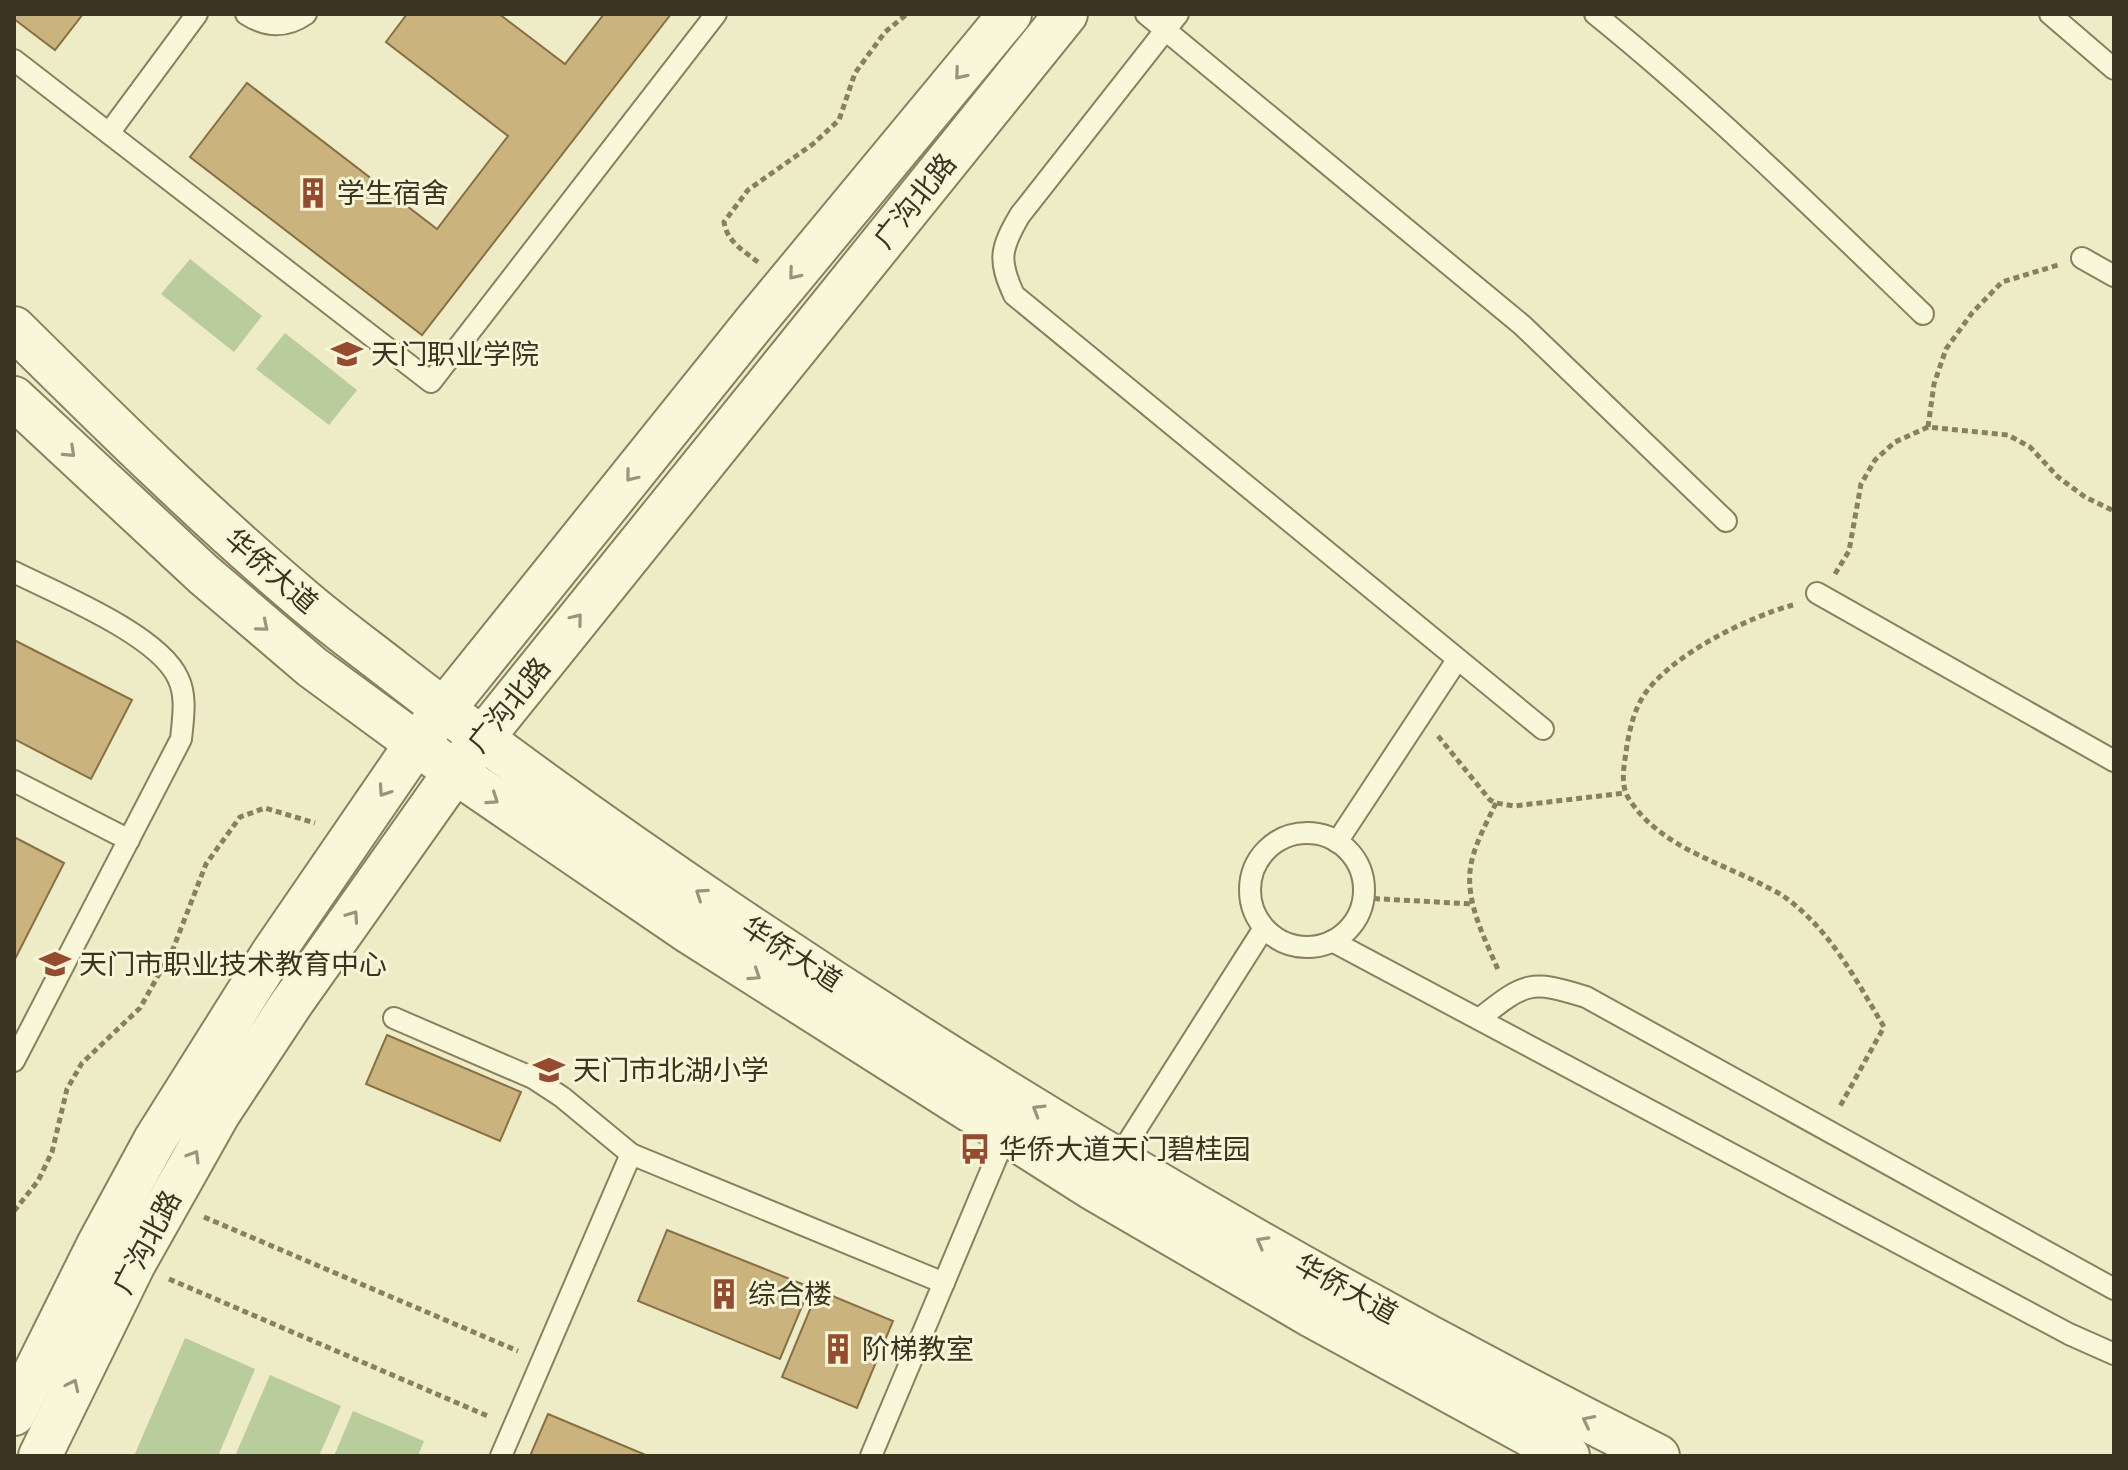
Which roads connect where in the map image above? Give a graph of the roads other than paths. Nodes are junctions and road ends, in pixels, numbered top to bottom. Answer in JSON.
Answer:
{"nodes":[{"id":1,"x":197,"y":14,"type":"edge"},
{"id":2,"x":246,"y":14,"type":"edge"},
{"id":3,"x":306,"y":14,"type":"edge"},
{"id":4,"x":716,"y":14,"type":"edge"},
{"id":5,"x":1010,"y":14,"type":"edge"},
{"id":6,"x":1066,"y":14,"type":"edge"},
{"id":7,"x":1146,"y":14,"type":"edge"},
{"id":8,"x":1595,"y":14,"type":"edge"},
{"id":9,"x":2050,"y":14,"type":"edge"},
{"id":10,"x":1172,"y":22,"type":"edge"},
{"id":11,"x":14,"y":60,"type":"edge"},
{"id":12,"x":2114,"y":69,"type":"edge"},
{"id":13,"x":109,"y":133,"type":"junction"},
{"id":14,"x":2082,"y":258,"type":"road end"},
{"id":15,"x":2114,"y":276,"type":"edge"},
{"id":16,"x":1923,"y":314,"type":"dead end"},
{"id":17,"x":14,"y":328,"type":"edge"},
{"id":18,"x":14,"y":398,"type":"edge"},
{"id":19,"x":1726,"y":521,"type":"dead end"},
{"id":20,"x":14,"y":572,"type":"edge"},
{"id":21,"x":1817,"y":593,"type":"road end"},
{"id":22,"x":1457,"y":660,"type":"junction"},
{"id":23,"x":443,"y":710,"type":"junction"},
{"id":24,"x":1543,"y":729,"type":"dead end"},
{"id":25,"x":481,"y":738,"type":"junction"},
{"id":26,"x":416,"y":744,"type":"junction"},
{"id":27,"x":2114,"y":761,"type":"edge"},
{"id":28,"x":455,"y":772,"type":"junction"},
{"id":29,"x":14,"y":781,"type":"edge"},
{"id":30,"x":129,"y":840,"type":"junction"},
{"id":31,"x":1337,"y":842,"type":"junction"},
{"id":32,"x":1264,"y":928,"type":"junction"},
{"id":33,"x":1332,"y":941,"type":"junction"},
{"id":34,"x":394,"y":1018,"type":"dead end"},
{"id":35,"x":1479,"y":1019,"type":"junction"},
{"id":36,"x":14,"y":1061,"type":"edge"},
{"id":37,"x":1006,"y":1135,"type":"junction"},
{"id":38,"x":631,"y":1154,"type":"junction"},
{"id":39,"x":1108,"y":1174,"type":"junction"},
{"id":40,"x":944,"y":1283,"type":"junction"},
{"id":41,"x":2114,"y":1289,"type":"edge"},
{"id":42,"x":2114,"y":1354,"type":"edge"},
{"id":43,"x":14,"y":1414,"type":"edge"},
{"id":44,"x":40,"y":1456,"type":"edge"},
{"id":45,"x":501,"y":1456,"type":"edge"},
{"id":46,"x":871,"y":1456,"type":"edge"},
{"id":47,"x":1568,"y":1456,"type":"edge"},
{"id":48,"x":1658,"y":1456,"type":"edge"}],
"edges":[{"from":1,"to":13,"type":"lane"},
{"from":2,"to":3,"type":"lane"},
{"from":4,"to":13,"type":"lane"},
{"from":5,"to":23,"type":"street","name":"广沟北路","one_way":true},
{"from":25,"to":6,"type":"street","name":"广沟北路","one_way":true},
{"from":7,"to":10,"type":"lane"},
{"from":8,"to":16,"type":"lane"},
{"from":9,"to":12,"type":"lane"},
{"from":10,"to":19,"type":"lane"},
{"from":10,"to":22,"type":"lane"},
{"from":11,"to":13,"type":"lane"},
{"from":14,"to":15,"type":"lane"},
{"from":17,"to":23,"type":"street","name":"华侨大道"},
{"from":18,"to":26,"type":"street","name":"华侨大道","one_way":true},
{"from":20,"to":30,"type":"lane"},
{"from":21,"to":27,"type":"lane"},
{"from":22,"to":24,"type":"lane"},
{"from":22,"to":31,"type":"lane"},
{"from":23,"to":25,"type":"street","name":"华侨大道"},
{"from":23,"to":26,"type":"street","name":"广沟北路"},
{"from":25,"to":28,"type":"street","name":"广沟北路"},
{"from":39,"to":25,"type":"street","name":"华侨大道","one_way":true},
{"from":26,"to":28,"type":"street","name":"华侨大道"},
{"from":26,"to":43,"type":"street","name":"广沟北路","one_way":true},
{"from":28,"to":37,"type":"street","name":"华侨大道","one_way":true},
{"from":44,"to":28,"type":"street","name":"广沟北路","one_way":true},
{"from":29,"to":30,"type":"lane"},
{"from":30,"to":36,"type":"lane"},
{"from":31,"to":32,"type":"lane"},
{"from":31,"to":33,"type":"lane"},
{"from":32,"to":33,"type":"lane"},
{"from":32,"to":39,"type":"lane"},
{"from":33,"to":35,"type":"lane"},
{"from":34,"to":38,"type":"lane"},
{"from":35,"to":41,"type":"lane"},
{"from":35,"to":42,"type":"lane"},
{"from":37,"to":39,"type":"street","name":"华侨大道"},
{"from":37,"to":40,"type":"lane"},
{"from":38,"to":40,"type":"lane"},
{"from":38,"to":45,"type":"lane"},
{"from":39,"to":47,"type":"street","name":"华侨大道"},
{"from":48,"to":39,"type":"street","name":"华侨大道","one_way":true},
{"from":40,"to":46,"type":"lane"}]}
